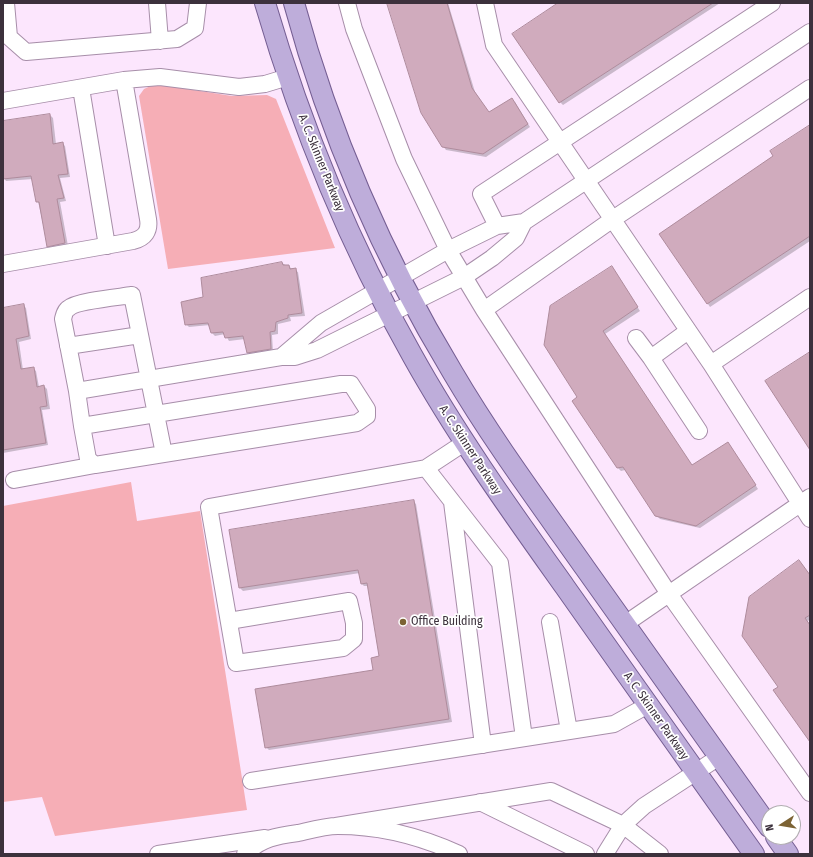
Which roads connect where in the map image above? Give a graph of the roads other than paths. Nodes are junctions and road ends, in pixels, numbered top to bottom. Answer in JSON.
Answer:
{"nodes":[{"id":1,"x":6,"y":3,"type":"edge"},
{"id":2,"x":157,"y":3,"type":"edge"},
{"id":3,"x":198,"y":3,"type":"edge"},
{"id":4,"x":266,"y":3,"type":"edge"},
{"id":5,"x":294,"y":3,"type":"edge"},
{"id":6,"x":347,"y":3,"type":"edge"},
{"id":7,"x":485,"y":3,"type":"edge"},
{"id":8,"x":772,"y":3,"type":"edge"},
{"id":9,"x":810,"y":32,"type":"edge"},
{"id":10,"x":160,"y":41,"type":"junction"},
{"id":11,"x":288,"y":77,"type":"junction"},
{"id":12,"x":124,"y":80,"type":"junction"},
{"id":13,"x":81,"y":88,"type":"junction"},
{"id":14,"x":810,"y":88,"type":"edge"},
{"id":15,"x":3,"y":101,"type":"edge"},
{"id":16,"x":561,"y":142,"type":"junction"},
{"id":17,"x":587,"y":180,"type":"junction"},
{"id":18,"x":613,"y":219,"type":"junction"},
{"id":19,"x":524,"y":222,"type":"junction"},
{"id":20,"x":497,"y":226,"type":"junction"},
{"id":21,"x":108,"y":246,"type":"junction"},
{"id":22,"x":448,"y":250,"type":"junction"},
{"id":23,"x":3,"y":264,"type":"edge"},
{"id":24,"x":464,"y":277,"type":"junction"},
{"id":25,"x":401,"y":279,"type":"junction"},
{"id":26,"x":377,"y":291,"type":"junction"},
{"id":27,"x":810,"y":297,"type":"edge"},
{"id":28,"x":414,"y":302,"type":"junction"},
{"id":29,"x":484,"y":310,"type":"junction"},
{"id":30,"x":389,"y":314,"type":"junction"},
{"id":31,"x":688,"y":331,"type":"junction"},
{"id":32,"x":140,"y":335,"type":"junction"},
{"id":33,"x":636,"y":338,"type":"dead end"},
{"id":34,"x":68,"y":346,"type":"junction"},
{"id":35,"x":282,"y":357,"type":"junction"},
{"id":36,"x":651,"y":358,"type":"junction"},
{"id":37,"x":711,"y":364,"type":"junction"},
{"id":38,"x":148,"y":379,"type":"junction"},
{"id":39,"x":77,"y":391,"type":"junction"},
{"id":40,"x":156,"y":414,"type":"junction"},
{"id":41,"x":82,"y":426,"type":"junction"},
{"id":42,"x":699,"y":431,"type":"dead end"},
{"id":43,"x":464,"y":443,"type":"junction"},
{"id":44,"x":164,"y":454,"type":"junction"},
{"id":45,"x":95,"y":465,"type":"junction"},
{"id":46,"x":426,"y":468,"type":"junction"},
{"id":47,"x":14,"y":480,"type":"dead end"},
{"id":48,"x":452,"y":501,"type":"junction"},
{"id":49,"x":805,"y":501,"type":"edge"},
{"id":50,"x":810,"y":519,"type":"edge"},
{"id":51,"x":669,"y":594,"type":"junction"},
{"id":52,"x":229,"y":621,"type":"junction"},
{"id":53,"x":550,"y":622,"type":"dead end"},
{"id":54,"x":624,"y":624,"type":"junction"},
{"id":55,"x":648,"y":705,"type":"junction"},
{"id":56,"x":569,"y":731,"type":"junction"},
{"id":57,"x":524,"y":738,"type":"junction"},
{"id":58,"x":483,"y":744,"type":"junction"},
{"id":59,"x":719,"y":757,"type":"junction"},
{"id":60,"x":696,"y":772,"type":"junction"},
{"id":61,"x":251,"y":782,"type":"dead end"},
{"id":62,"x":810,"y":793,"type":"edge"},
{"id":63,"x":480,"y":802,"type":"junction"},
{"id":64,"x":761,"y":816,"type":"edge"},
{"id":65,"x":623,"y":825,"type":"junction"},
{"id":66,"x":336,"y":826,"type":"junction"},
{"id":67,"x":274,"y":837,"type":"junction"},
{"id":68,"x":782,"y":845,"type":"edge"},
{"id":69,"x":184,"y":852,"type":"edge"},
{"id":70,"x":158,"y":854,"type":"edge"},
{"id":71,"x":246,"y":854,"type":"edge"},
{"id":72,"x":460,"y":854,"type":"edge"},
{"id":73,"x":586,"y":854,"type":"edge"},
{"id":74,"x":605,"y":854,"type":"edge"},
{"id":75,"x":660,"y":854,"type":"edge"},
{"id":76,"x":754,"y":854,"type":"edge"},
{"id":77,"x":788,"y":854,"type":"edge"}],
"edges":[{"from":1,"to":10,"type":"lane"},
{"from":2,"to":10,"type":"lane"},
{"from":3,"to":10,"type":"lane"},
{"from":4,"to":11,"type":"main road","name":"A. C. Skinner Parkway"},
{"from":5,"to":25,"type":"main road"},
{"from":6,"to":22,"type":"lane"},
{"from":7,"to":16,"type":"lane"},
{"from":8,"to":16,"type":"lane"},
{"from":9,"to":17,"type":"lane"},
{"from":11,"to":12,"type":"lane"},
{"from":11,"to":26,"type":"main road","name":"A. C. Skinner Parkway"},
{"from":12,"to":13,"type":"lane"},
{"from":12,"to":21,"type":"lane"},
{"from":13,"to":15,"type":"lane"},
{"from":13,"to":21,"type":"lane"},
{"from":14,"to":18,"type":"lane"},
{"from":16,"to":17,"type":"lane"},
{"from":16,"to":20,"type":"lane"},
{"from":17,"to":18,"type":"lane"},
{"from":17,"to":19,"type":"lane"},
{"from":18,"to":29,"type":"lane"},
{"from":18,"to":31,"type":"lane"},
{"from":19,"to":20,"type":"lane"},
{"from":19,"to":24,"type":"lane"},
{"from":20,"to":22,"type":"lane"},
{"from":21,"to":23,"type":"lane"},
{"from":22,"to":24,"type":"lane"},
{"from":22,"to":25,"type":"lane"},
{"from":24,"to":28,"type":"lane"},
{"from":24,"to":29,"type":"lane"},
{"from":25,"to":26,"type":"lane"},
{"from":25,"to":28,"type":"main road"},
{"from":26,"to":30,"type":"main road","name":"A. C. Skinner Parkway"},
{"from":26,"to":35,"type":"lane"},
{"from":27,"to":37,"type":"lane"},
{"from":28,"to":30,"type":"lane"},
{"from":28,"to":54,"type":"main road"},
{"from":29,"to":51,"type":"lane"},
{"from":30,"to":35,"type":"lane"},
{"from":30,"to":43,"type":"main road","name":"A. C. Skinner Parkway"},
{"from":31,"to":36,"type":"lane"},
{"from":31,"to":37,"type":"lane"},
{"from":32,"to":34,"type":"lane"},
{"from":32,"to":34,"type":"lane"},
{"from":32,"to":38,"type":"lane"},
{"from":33,"to":36,"type":"lane"},
{"from":34,"to":39,"type":"lane"},
{"from":35,"to":38,"type":"lane"},
{"from":36,"to":42,"type":"lane"},
{"from":37,"to":49,"type":"lane"},
{"from":38,"to":39,"type":"lane"},
{"from":38,"to":40,"type":"lane"},
{"from":39,"to":41,"type":"lane"},
{"from":40,"to":41,"type":"lane"},
{"from":40,"to":44,"type":"lane"},
{"from":40,"to":44,"type":"lane"},
{"from":41,"to":45,"type":"lane"},
{"from":43,"to":46,"type":"lane"},
{"from":43,"to":55,"type":"main road","name":"A. C. Skinner Parkway"},
{"from":44,"to":45,"type":"lane"},
{"from":45,"to":47,"type":"lane"},
{"from":46,"to":48,"type":"lane"},
{"from":46,"to":52,"type":"lane"},
{"from":48,"to":57,"type":"lane"},
{"from":48,"to":58,"type":"lane"},
{"from":49,"to":50,"type":"lane"},
{"from":49,"to":51,"type":"lane"},
{"from":51,"to":54,"type":"lane"},
{"from":51,"to":62,"type":"lane"},
{"from":52,"to":52,"type":"lane"},
{"from":53,"to":56,"type":"lane"},
{"from":54,"to":59,"type":"main road"},
{"from":55,"to":56,"type":"lane"},
{"from":55,"to":60,"type":"main road","name":"A. C. Skinner Parkway"},
{"from":56,"to":57,"type":"lane"},
{"from":57,"to":58,"type":"lane"},
{"from":58,"to":61,"type":"lane"},
{"from":59,"to":60,"type":"lane"},
{"from":59,"to":64,"type":"main road"},
{"from":60,"to":65,"type":"lane"},
{"from":60,"to":76,"type":"main road","name":"A. C. Skinner Parkway"},
{"from":63,"to":65,"type":"lane"},
{"from":63,"to":66,"type":"lane"},
{"from":63,"to":73,"type":"lane"},
{"from":65,"to":74,"type":"lane"},
{"from":65,"to":75,"type":"lane"},
{"from":66,"to":67,"type":"lane"},
{"from":66,"to":72,"type":"lane"},
{"from":67,"to":69,"type":"lane"},
{"from":67,"to":71,"type":"lane"},
{"from":68,"to":77,"type":"main road"},
{"from":69,"to":70,"type":"lane"}]}
